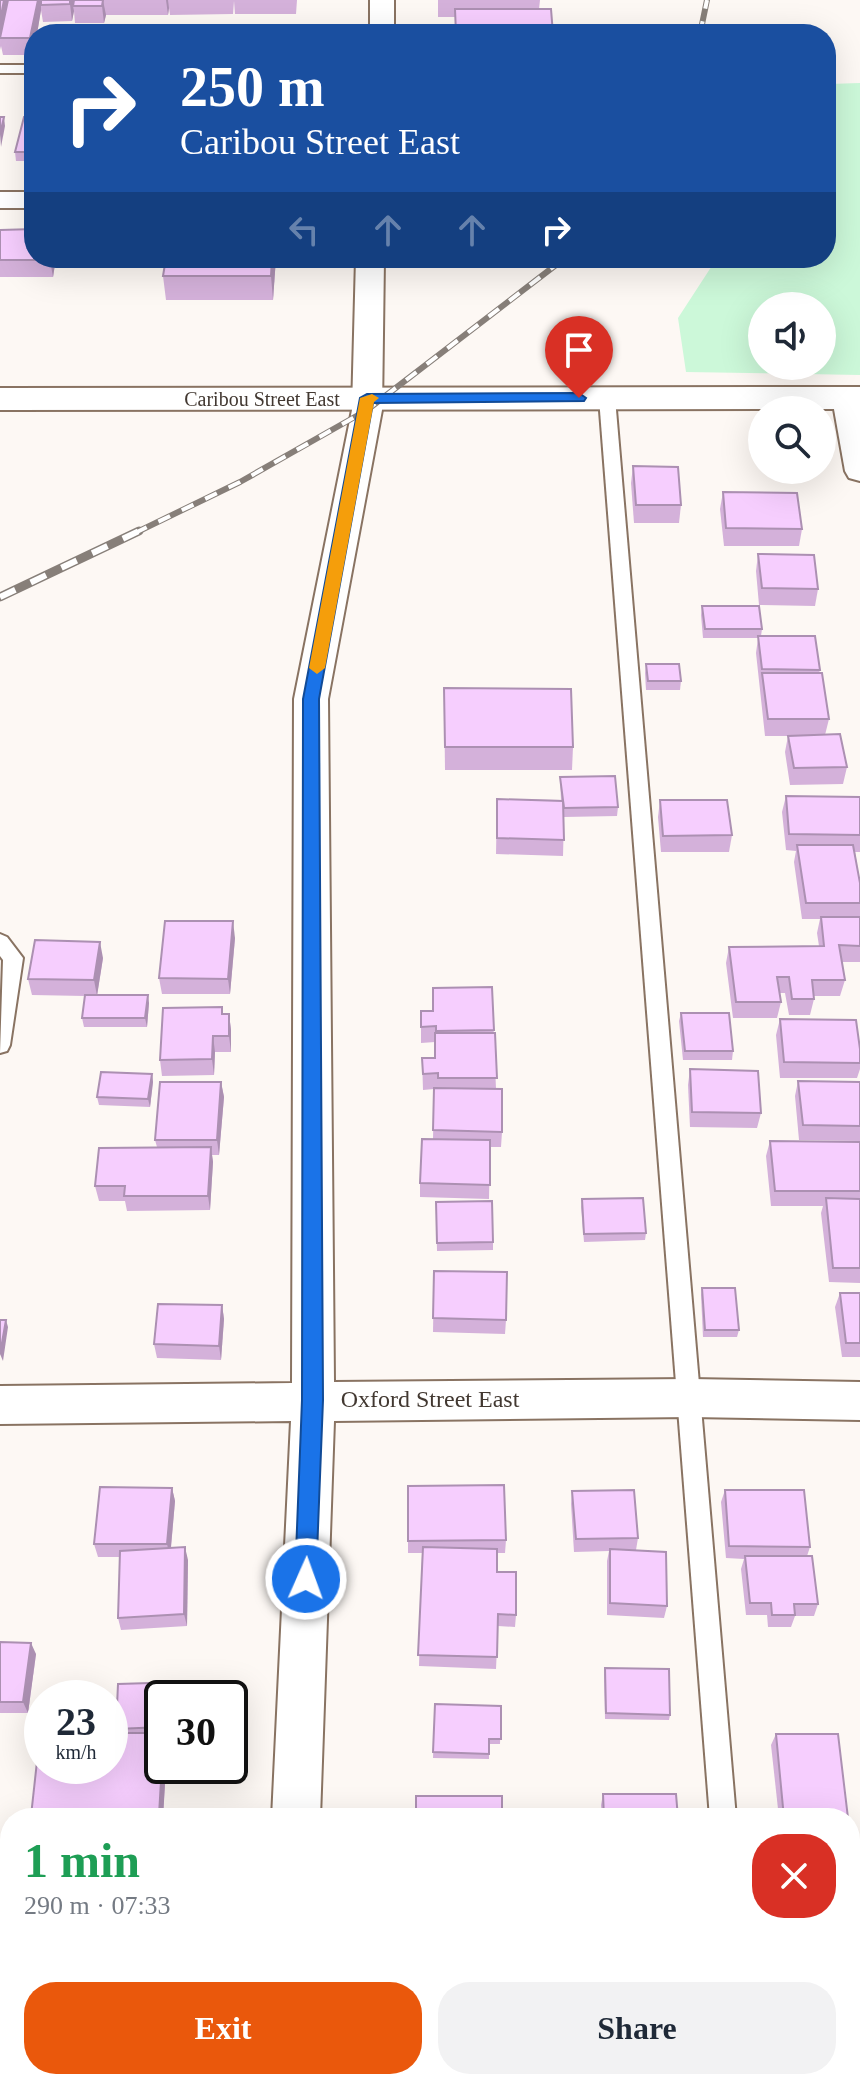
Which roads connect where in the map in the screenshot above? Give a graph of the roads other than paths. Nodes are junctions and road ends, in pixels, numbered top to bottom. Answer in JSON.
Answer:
{"nodes":[{"id":1,"x":382,"y":0,"type":"edge"},
{"id":2,"x":382,"y":24,"type":"edge"},
{"id":3,"x":0,"y":69,"type":"edge"},
{"id":4,"x":24,"y":69,"type":"edge"},
{"id":5,"x":0,"y":200,"type":"edge"},
{"id":6,"x":24,"y":200,"type":"edge"},
{"id":7,"x":370,"y":268,"type":"edge"},
{"id":8,"x":367,"y":398,"type":"junction"},
{"id":9,"x":607,"y":398,"type":"junction"},
{"id":10,"x":854,"y":398,"type":"edge"},
{"id":11,"x":0,"y":399,"type":"edge"},
{"id":12,"x":860,"y":471,"type":"edge"},
{"id":13,"x":0,"y":942,"type":"edge"},
{"id":14,"x":0,"y":1045,"type":"edge"},
{"id":15,"x":691,"y":1398,"type":"junction"},
{"id":16,"x":313,"y":1400,"type":"junction"},
{"id":17,"x":860,"y":1401,"type":"edge"},
{"id":18,"x":0,"y":1405,"type":"edge"},
{"id":19,"x":296,"y":1808,"type":"edge"},
{"id":20,"x":722,"y":1808,"type":"edge"}],
"edges":[{"from":1,"to":2,"type":"street"},
{"from":3,"to":4,"type":"lane"},
{"from":5,"to":6,"type":"street"},
{"from":7,"to":8,"type":"street"},
{"from":8,"to":9,"type":"street","name":"Caribou Street East"},
{"from":8,"to":11,"type":"street","name":"Caribou Street East"},
{"from":8,"to":16,"type":"street"},
{"from":9,"to":10,"type":"street","name":"Caribou Street East"},
{"from":9,"to":15,"type":"lane"},
{"from":10,"to":12,"type":"street"},
{"from":13,"to":14,"type":"lane"},
{"from":15,"to":16,"type":"street","name":"Oxford Street East"},
{"from":15,"to":17,"type":"street","name":"Oxford Street East"},
{"from":15,"to":20,"type":"lane"},
{"from":16,"to":18,"type":"street","name":"Oxford Street East"},
{"from":16,"to":19,"type":"street"}]}
